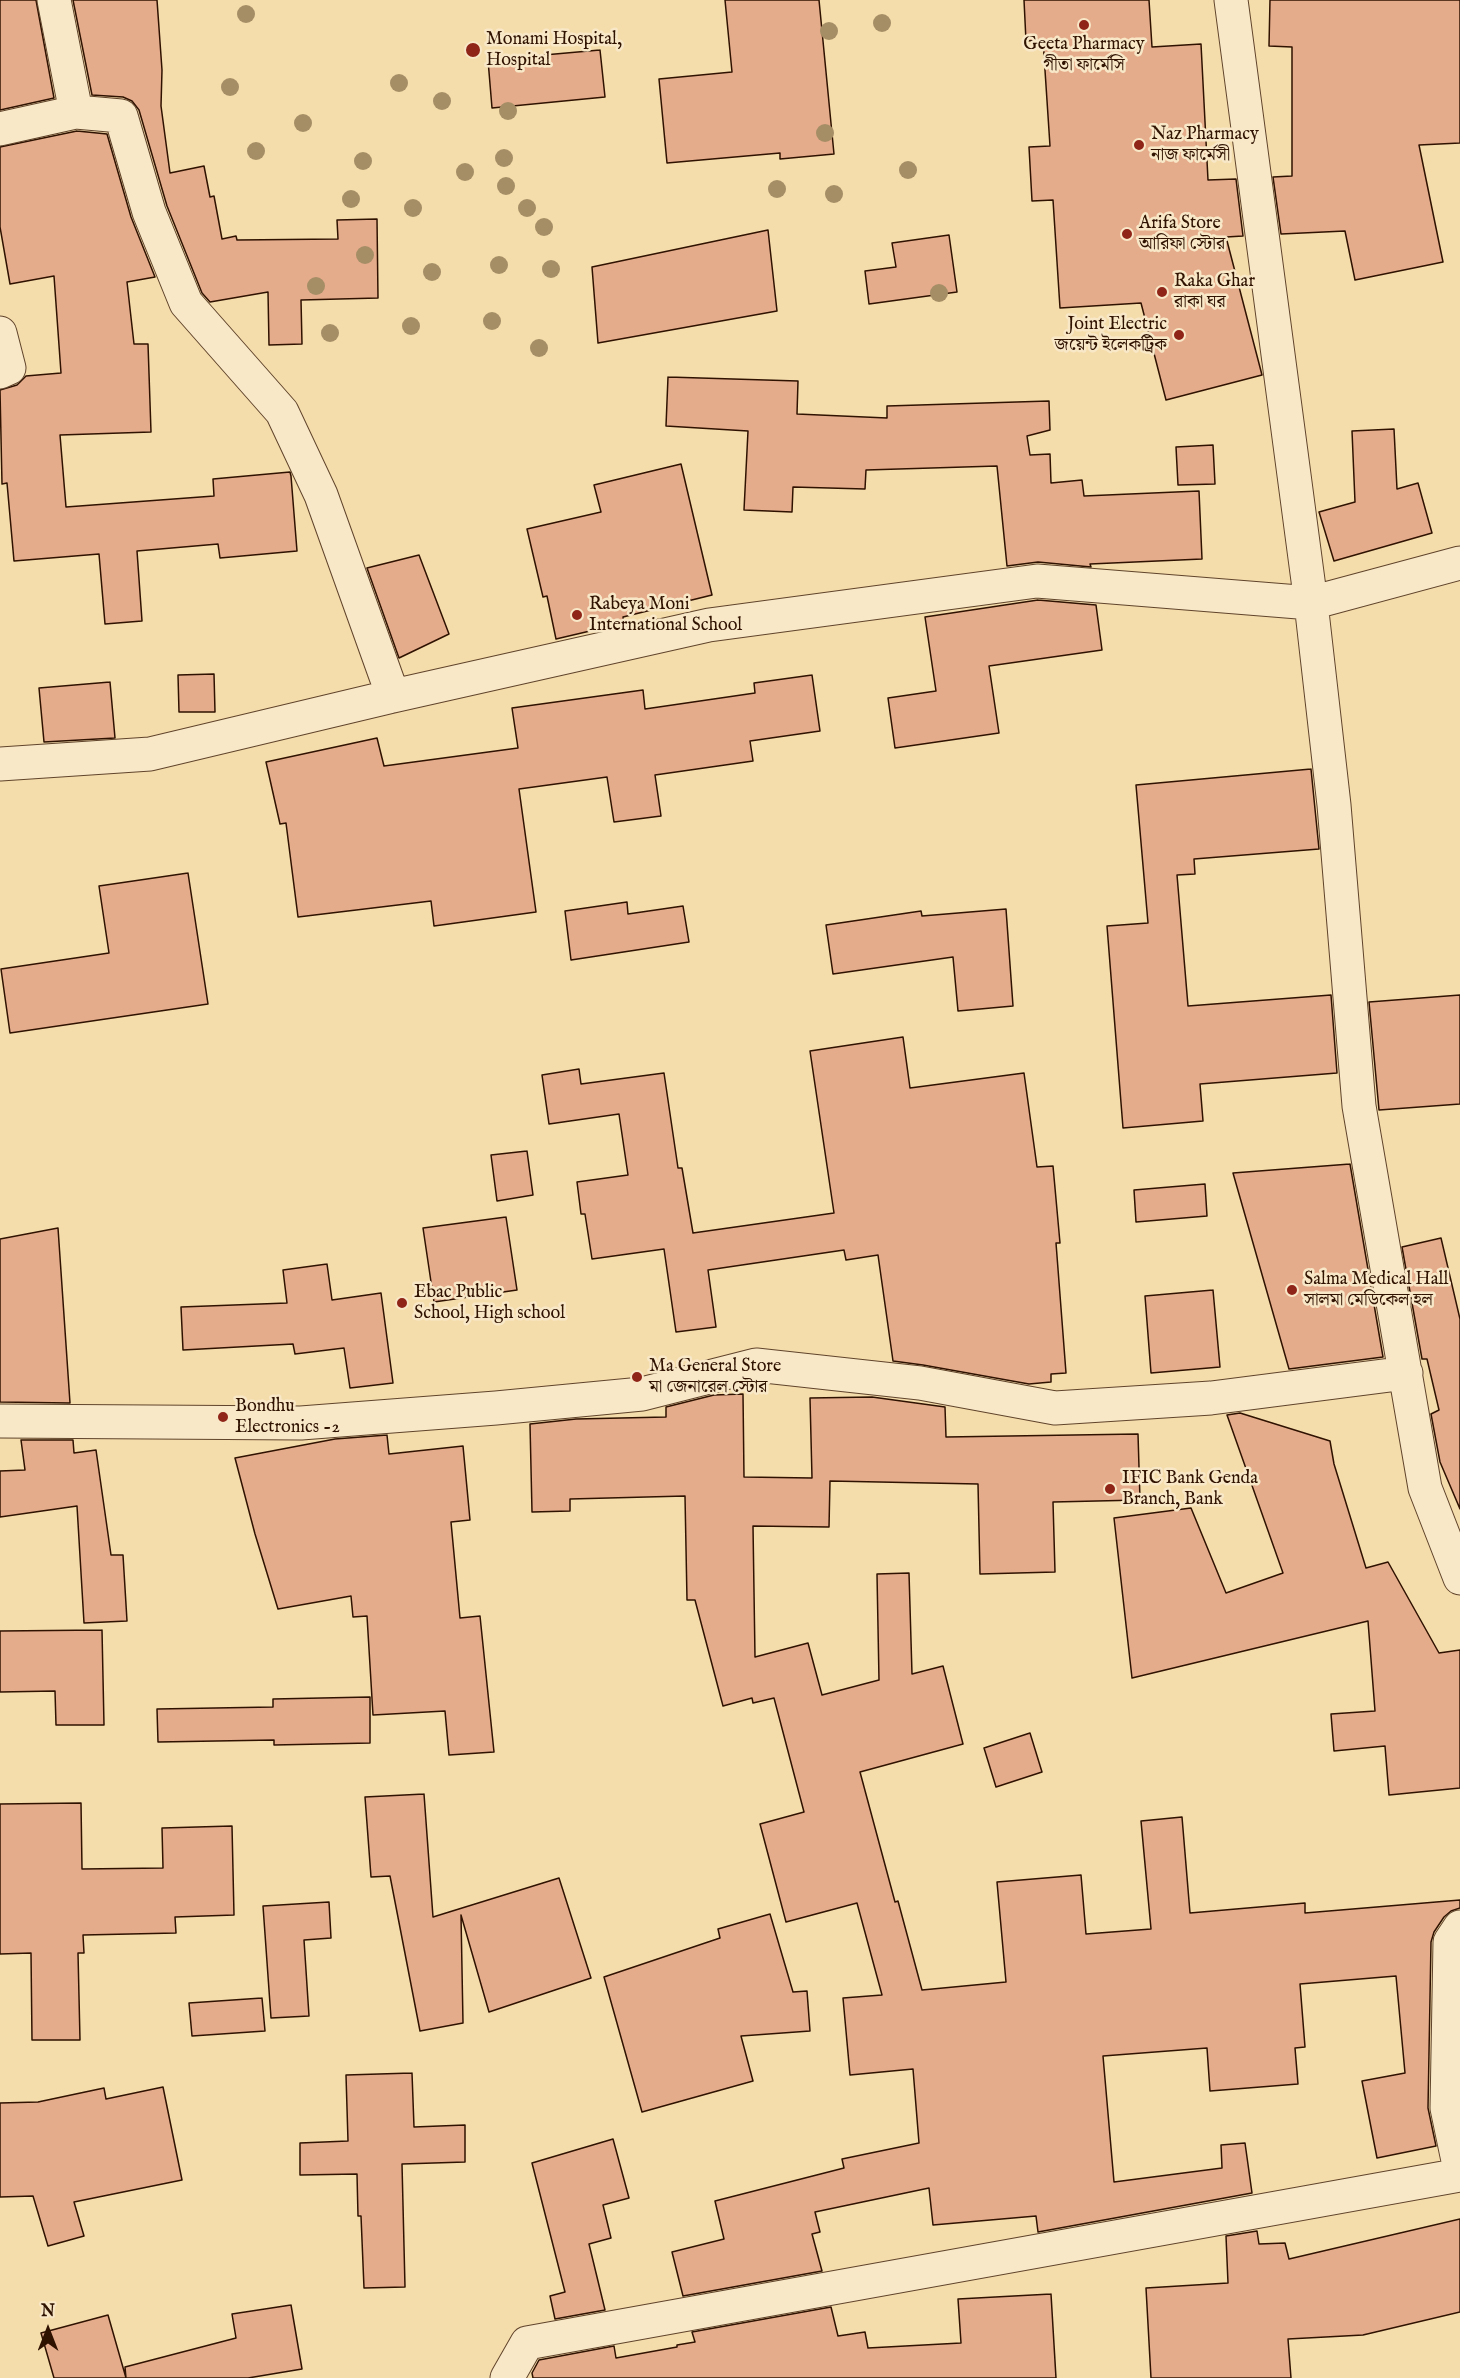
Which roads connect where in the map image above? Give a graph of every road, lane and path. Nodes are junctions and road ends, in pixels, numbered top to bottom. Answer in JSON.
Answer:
{"nodes":[{"id":1,"x":54,"y":0,"type":"edge"},
{"id":2,"x":1231,"y":0,"type":"edge"},
{"id":3,"x":76,"y":112,"type":"junction"},
{"id":4,"x":0,"y":129,"type":"edge"},
{"id":5,"x":0,"y":333,"type":"edge"},
{"id":6,"x":0,"y":372,"type":"edge"},
{"id":7,"x":1460,"y":563,"type":"edge"},
{"id":8,"x":1311,"y":603,"type":"junction"},
{"id":9,"x":393,"y":696,"type":"junction"},
{"id":10,"x":0,"y":764,"type":"edge"},
{"id":11,"x":1406,"y":1373,"type":"junction"},
{"id":12,"x":0,"y":1421,"type":"edge"},
{"id":13,"x":1460,"y":1578,"type":"edge"},
{"id":14,"x":1460,"y":1927,"type":"edge"},
{"id":15,"x":1460,"y":2172,"type":"edge"},
{"id":16,"x":507,"y":2378,"type":"edge"}],
"edges":[{"from":1,"to":3,"type":"street"},
{"from":2,"to":8,"type":"street"},
{"from":3,"to":4,"type":"street"},
{"from":3,"to":9,"type":"street"},
{"from":5,"to":6,"type":"street"},
{"from":7,"to":8,"type":"street"},
{"from":8,"to":9,"type":"street"},
{"from":8,"to":11,"type":"street"},
{"from":9,"to":10,"type":"street"},
{"from":11,"to":12,"type":"street"},
{"from":11,"to":13,"type":"street"},
{"from":14,"to":15,"type":"street"},
{"from":15,"to":16,"type":"street"}]}
